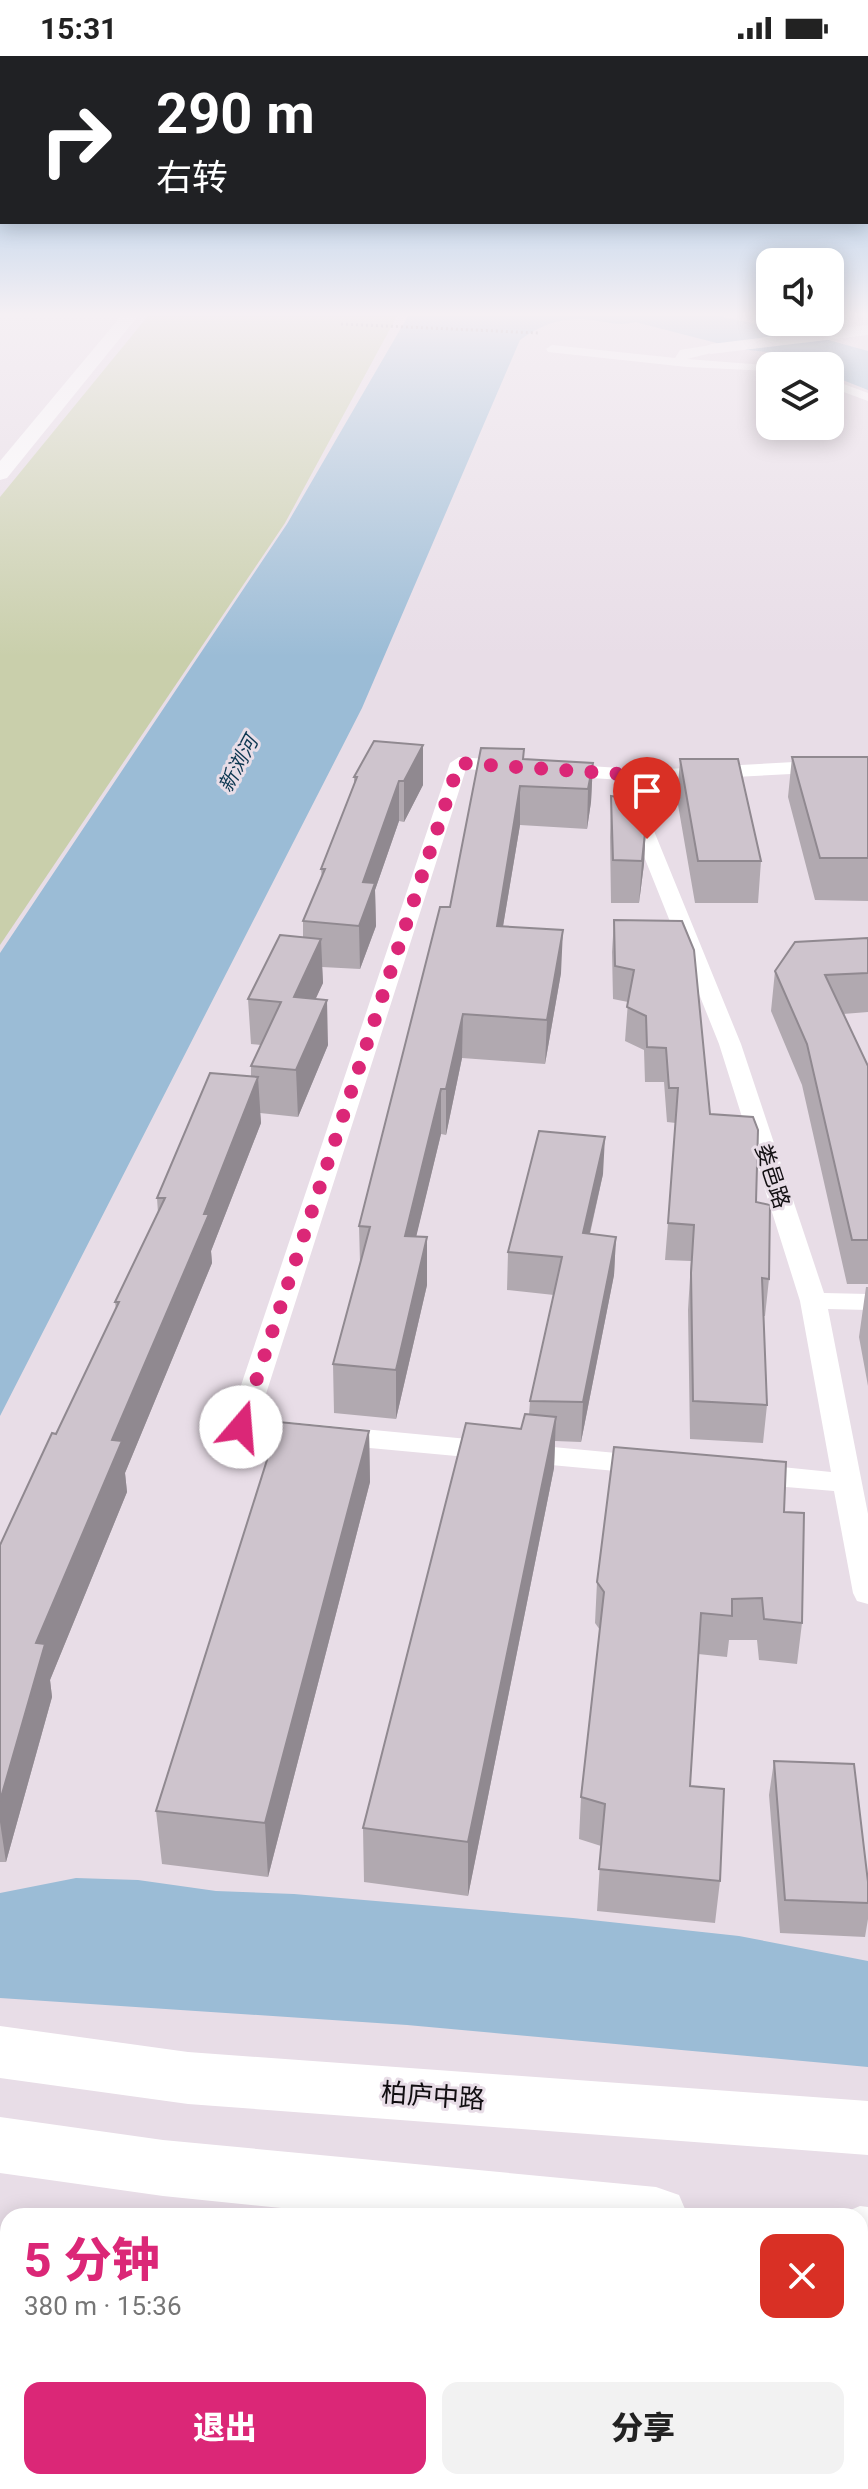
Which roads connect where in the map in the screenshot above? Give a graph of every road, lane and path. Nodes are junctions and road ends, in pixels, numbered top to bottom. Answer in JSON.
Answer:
{"nodes":[{"id":1,"x":34,"y":430,"type":"edge"},
{"id":2,"x":3,"y":466,"type":"edge"},
{"id":3,"x":868,"y":764,"type":"edge"},
{"id":4,"x":649,"y":776,"type":"junction"},
{"id":5,"x":813,"y":1301,"type":"junction"},
{"id":6,"x":868,"y":1302,"type":"edge"},
{"id":7,"x":671,"y":1467,"type":"edge"},
{"id":8,"x":735,"y":1473,"type":"edge"},
{"id":9,"x":846,"y":1483,"type":"junction"},
{"id":10,"x":868,"y":1593,"type":"edge"},
{"id":11,"x":0,"y":2052,"type":"edge"},
{"id":12,"x":868,"y":2128,"type":"edge"},
{"id":13,"x":0,"y":2145,"type":"edge"},
{"id":14,"x":574,"y":2208,"type":"edge"}],
"edges":[{"from":1,"to":2,"type":"main road"},
{"from":3,"to":4,"type":"street"},
{"from":4,"to":5,"type":"street","name":"娄邑路"},
{"from":4,"to":7,"type":"street"},
{"from":5,"to":6,"type":"street"},
{"from":5,"to":9,"type":"street","name":"娄邑路"},
{"from":8,"to":9,"type":"street"},
{"from":9,"to":10,"type":"street","name":"娄邑路"},
{"from":11,"to":12,"type":"main road","name":"柏庐中路"},
{"from":13,"to":14,"type":"main road"}]}
